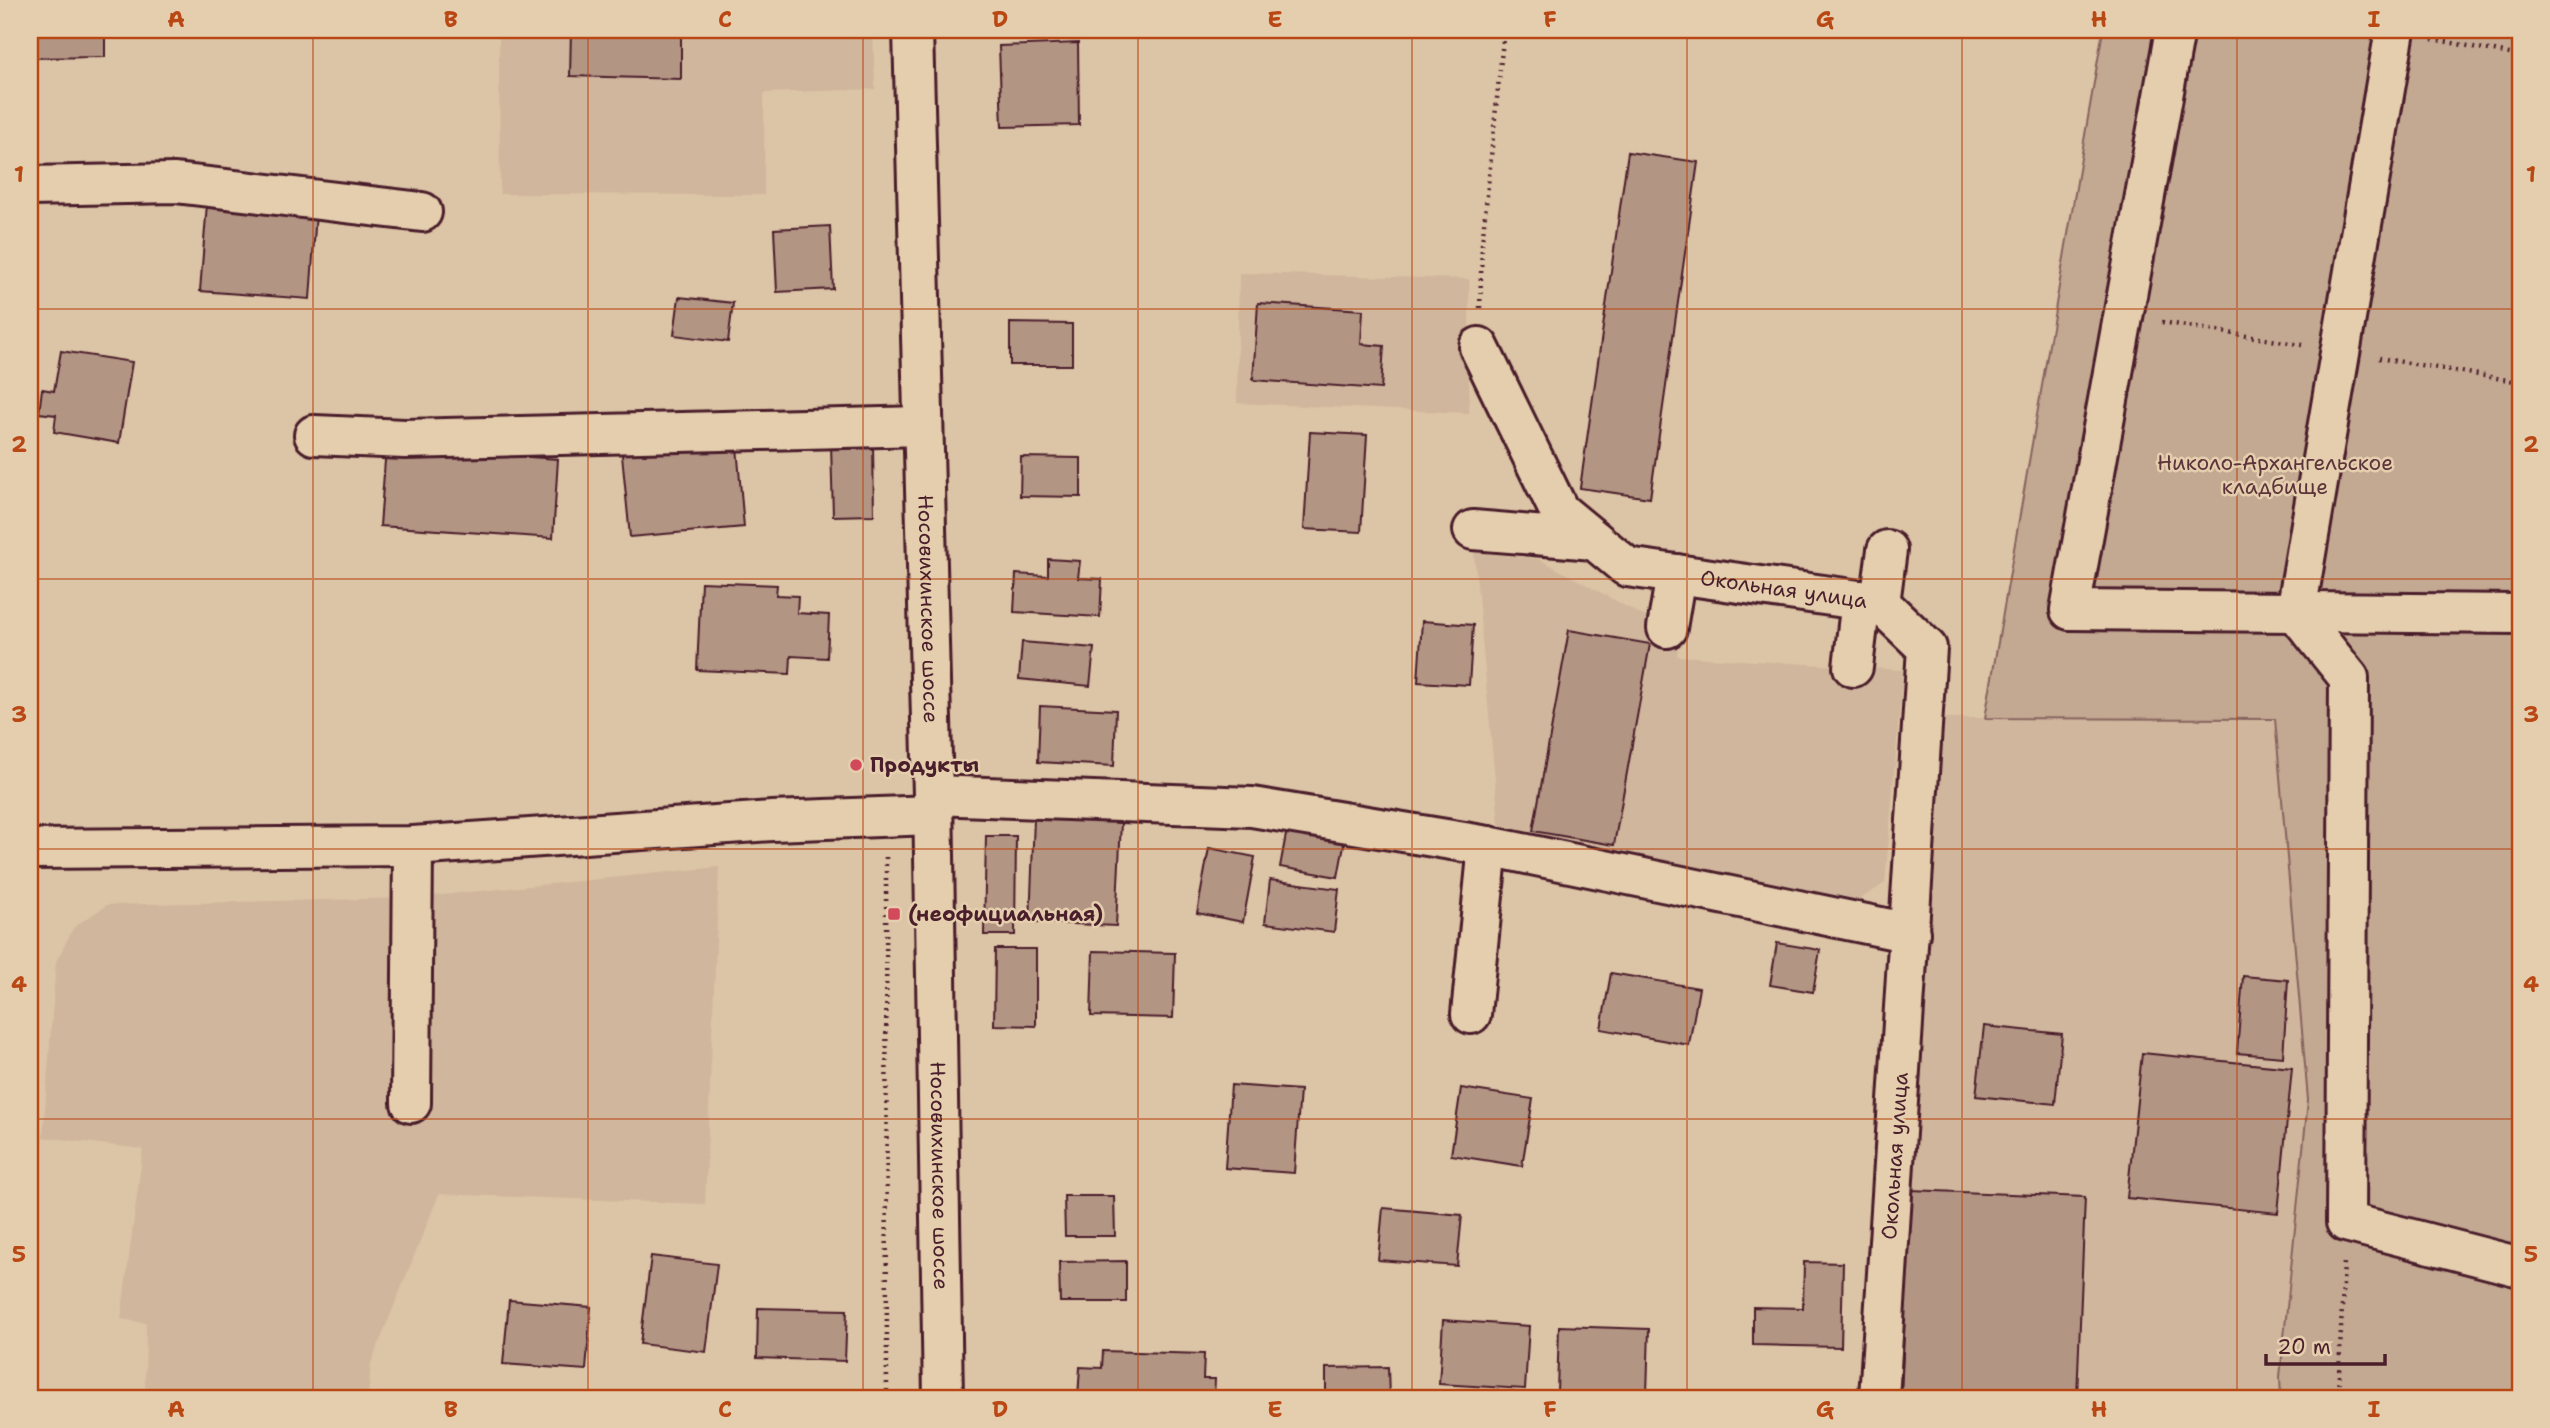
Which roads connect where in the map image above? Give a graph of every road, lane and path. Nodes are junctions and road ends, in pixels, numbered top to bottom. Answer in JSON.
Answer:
{"nodes":[{"id":1,"x":913,"y":30,"type":"edge"},
{"id":2,"x":1504,"y":30,"type":"edge"},
{"id":3,"x":2175,"y":30,"type":"edge"},
{"id":4,"x":2395,"y":31,"type":"edge"},
{"id":5,"x":2520,"y":56,"type":"edge"},
{"id":6,"x":30,"y":187,"type":"edge"},
{"id":7,"x":422,"y":212,"type":"dead end"},
{"id":8,"x":1479,"y":347,"type":"joint"},
{"id":9,"x":1538,"y":425,"type":"dead end"},
{"id":10,"x":923,"y":426,"type":"junction"},
{"id":11,"x":314,"y":435,"type":"dead end"},
{"id":12,"x":1535,"y":463,"type":"junction"},
{"id":13,"x":1473,"y":530,"type":"dead end"},
{"id":14,"x":1594,"y":540,"type":"junction"},
{"id":15,"x":1887,"y":550,"type":"dead end"},
{"id":16,"x":1676,"y":574,"type":"junction"},
{"id":17,"x":1870,"y":602,"type":"junction"},
{"id":18,"x":2296,"y":612,"type":"junction"},
{"id":19,"x":2520,"y":614,"type":"edge"},
{"id":20,"x":1667,"y":628,"type":"dead end"},
{"id":21,"x":1853,"y":667,"type":"dead end"},
{"id":22,"x":933,"y":805,"type":"junction"},
{"id":23,"x":886,"y":817,"type":"junction"},
{"id":24,"x":412,"y":846,"type":"junction"},
{"id":25,"x":1488,"y":846,"type":"junction"},
{"id":26,"x":30,"y":849,"type":"edge"},
{"id":27,"x":1866,"y":896,"type":"dead end"},
{"id":28,"x":1910,"y":933,"type":"junction"},
{"id":29,"x":1471,"y":1014,"type":"dead end"},
{"id":30,"x":411,"y":1103,"type":"dead end"},
{"id":31,"x":2346,"y":1222,"type":"junction"},
{"id":32,"x":2520,"y":1267,"type":"edge"},
{"id":33,"x":887,"y":1398,"type":"edge"},
{"id":34,"x":943,"y":1398,"type":"edge"},
{"id":35,"x":1879,"y":1398,"type":"edge"},
{"id":36,"x":2338,"y":1398,"type":"edge"}],
"edges":[{"from":1,"to":10,"type":"main road","name":"Носовихинское шоссе"},
{"from":2,"to":8,"type":"path"},
{"from":3,"to":18,"type":"main road"},
{"from":4,"to":5,"type":"path"},
{"from":4,"to":18,"type":"main road"},
{"from":6,"to":7,"type":"main road"},
{"from":8,"to":12,"type":"main road","name":"Окольная улица"},
{"from":9,"to":12,"type":"main road"},
{"from":10,"to":11,"type":"main road"},
{"from":10,"to":22,"type":"main road","name":"Носовихинское шоссе"},
{"from":12,"to":14,"type":"main road","name":"Окольная улица"},
{"from":13,"to":14,"type":"main road"},
{"from":14,"to":16,"type":"main road","name":"Окольная улица"},
{"from":15,"to":17,"type":"main road"},
{"from":16,"to":17,"type":"main road","name":"Окольная улица"},
{"from":16,"to":20,"type":"main road"},
{"from":17,"to":21,"type":"main road"},
{"from":17,"to":28,"type":"main road","name":"Окольная улица"},
{"from":18,"to":19,"type":"main road"},
{"from":18,"to":31,"type":"main road"},
{"from":22,"to":23,"type":"main road"},
{"from":22,"to":25,"type":"main road"},
{"from":22,"to":34,"type":"main road","name":"Носовихинское шоссе"},
{"from":23,"to":24,"type":"main road"},
{"from":23,"to":33,"type":"path"},
{"from":24,"to":26,"type":"main road"},
{"from":24,"to":30,"type":"main road"},
{"from":25,"to":28,"type":"main road"},
{"from":25,"to":29,"type":"main road"},
{"from":27,"to":28,"type":"main road"},
{"from":28,"to":35,"type":"main road","name":"Окольная улица"},
{"from":31,"to":32,"type":"main road"},
{"from":31,"to":36,"type":"path"}]}
